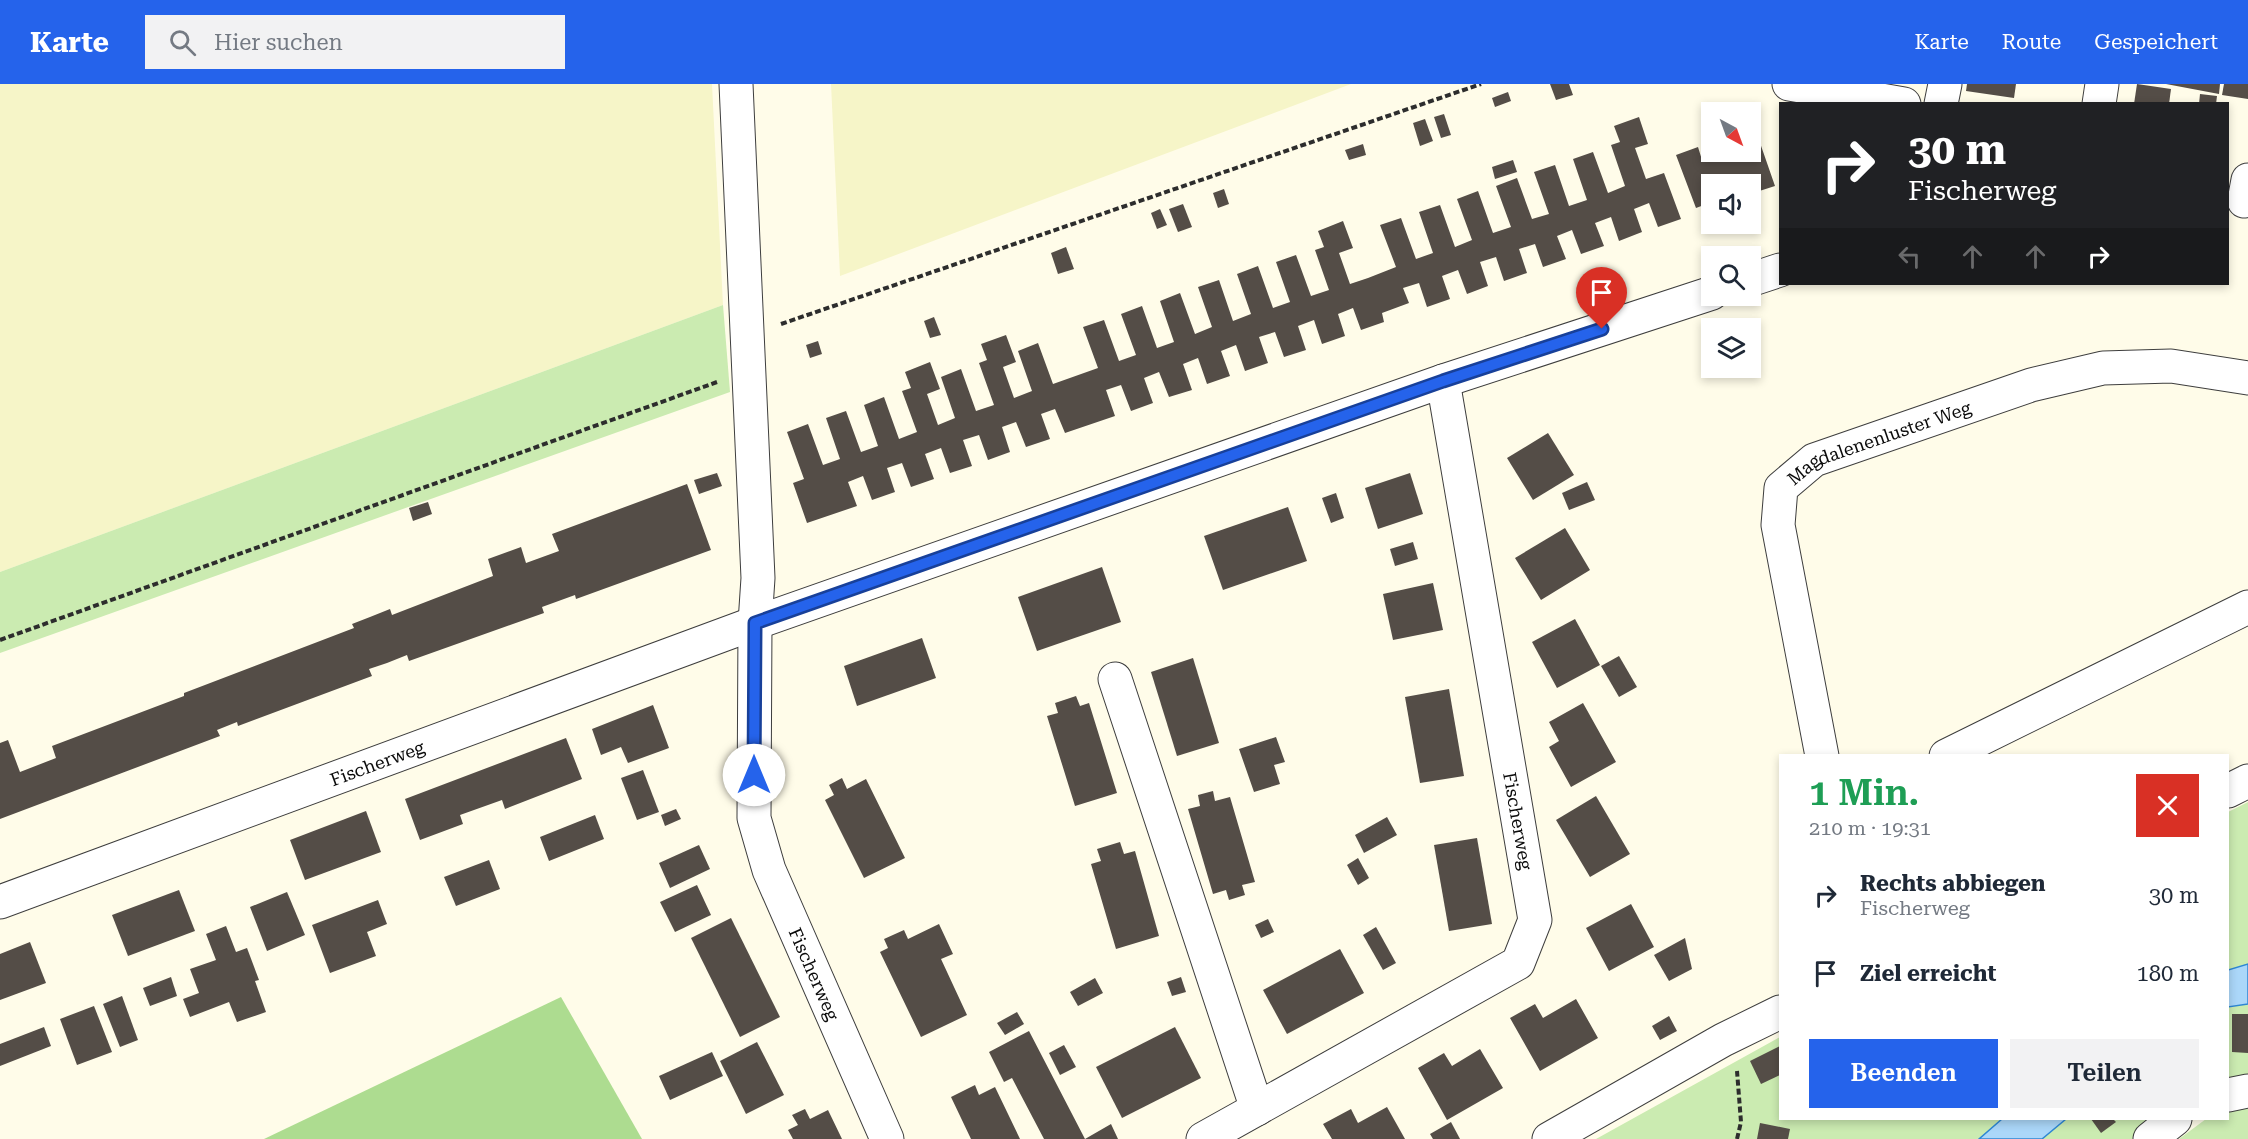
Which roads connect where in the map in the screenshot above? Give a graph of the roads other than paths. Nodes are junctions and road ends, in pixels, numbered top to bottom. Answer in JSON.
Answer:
{"nodes":[{"id":1,"x":736,"y":84,"type":"edge"},
{"id":2,"x":1789,"y":84,"type":"edge"},
{"id":3,"x":1945,"y":84,"type":"edge"},
{"id":4,"x":2102,"y":84,"type":"edge"},
{"id":5,"x":1892,"y":102,"type":"edge"},
{"id":6,"x":1941,"y":102,"type":"edge"},
{"id":7,"x":2099,"y":102,"type":"edge"},
{"id":8,"x":1779,"y":270,"type":"edge"},
{"id":9,"x":1761,"y":276,"type":"edge"},
{"id":10,"x":1701,"y":297,"type":"edge"},
{"id":11,"x":2248,"y":378,"type":"edge"},
{"id":12,"x":1443,"y":381,"type":"junction"},
{"id":13,"x":2248,"y":607,"type":"edge"},
{"id":14,"x":755,"y":623,"type":"junction"},
{"id":15,"x":1115,"y":679,"type":"dead end"},
{"id":16,"x":1822,"y":754,"type":"edge"},
{"id":17,"x":1950,"y":754,"type":"edge"},
{"id":18,"x":2248,"y":781,"type":"edge"},
{"id":19,"x":2229,"y":790,"type":"edge"},
{"id":20,"x":0,"y":902,"type":"edge"},
{"id":21,"x":1779,"y":1012,"type":"edge"},
{"id":22,"x":2248,"y":1091,"type":"edge"},
{"id":23,"x":2229,"y":1095,"type":"edge"},
{"id":24,"x":1257,"y":1109,"type":"junction"},
{"id":25,"x":2174,"y":1120,"type":"edge"},
{"id":26,"x":887,"y":1139,"type":"edge"},
{"id":27,"x":1203,"y":1139,"type":"edge"},
{"id":28,"x":1549,"y":1139,"type":"edge"},
{"id":29,"x":2150,"y":1139,"type":"edge"}],
"edges":[{"from":1,"to":14,"type":"street"},
{"from":2,"to":5,"type":"street"},
{"from":3,"to":6,"type":"street"},
{"from":4,"to":7,"type":"street"},
{"from":8,"to":9,"type":"street"},
{"from":10,"to":12,"type":"street","name":"Fischerweg"},
{"from":11,"to":16,"type":"street","name":"Magdalenenluster Weg"},
{"from":12,"to":14,"type":"street","name":"Fischerweg"},
{"from":12,"to":24,"type":"street","name":"Fischerweg"},
{"from":13,"to":17,"type":"street"},
{"from":14,"to":20,"type":"street","name":"Fischerweg"},
{"from":14,"to":26,"type":"street","name":"Fischerweg"},
{"from":15,"to":24,"type":"street"},
{"from":18,"to":19,"type":"street"},
{"from":21,"to":28,"type":"street"},
{"from":22,"to":23,"type":"street"},
{"from":24,"to":27,"type":"street","name":"Fischerweg"},
{"from":25,"to":29,"type":"street"}]}
